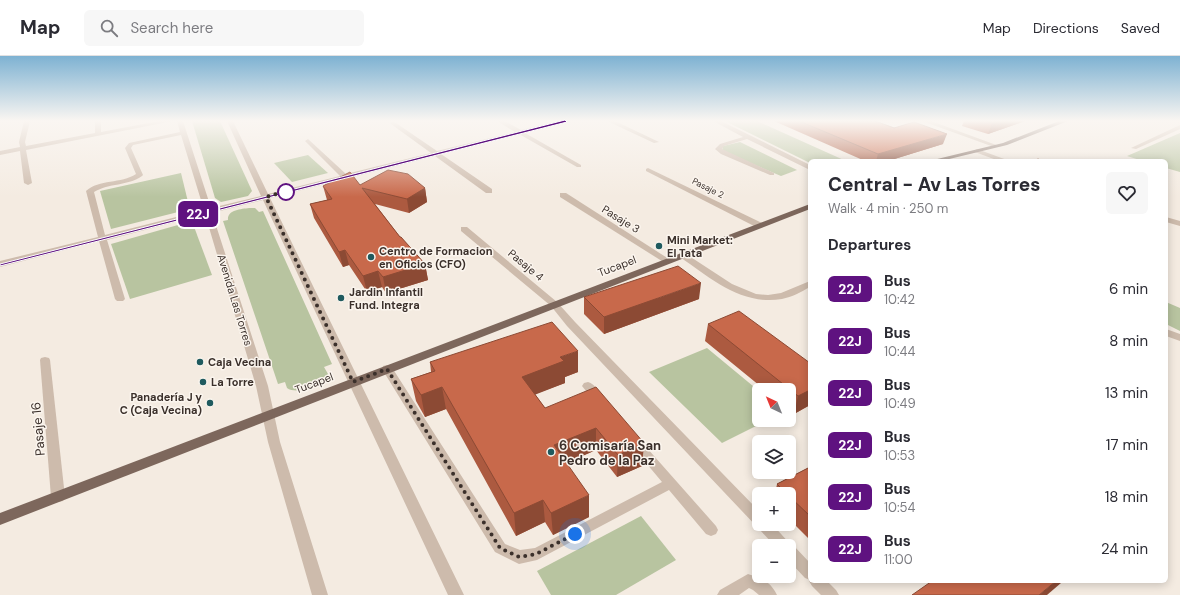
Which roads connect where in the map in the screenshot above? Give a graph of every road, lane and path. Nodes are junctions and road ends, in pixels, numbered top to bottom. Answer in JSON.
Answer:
{"nodes":[{"id":1,"x":33,"y":146,"type":"edge"},
{"id":2,"x":129,"y":146,"type":"edge"},
{"id":3,"x":188,"y":146,"type":"edge"},
{"id":4,"x":242,"y":146,"type":"edge"},
{"id":5,"x":312,"y":146,"type":"edge"},
{"id":6,"x":426,"y":146,"type":"edge"},
{"id":7,"x":468,"y":146,"type":"edge"},
{"id":8,"x":544,"y":146,"type":"edge"},
{"id":9,"x":721,"y":146,"type":"edge"},
{"id":10,"x":766,"y":146,"type":"edge"},
{"id":11,"x":996,"y":146,"type":"edge"},
{"id":12,"x":1138,"y":146,"type":"edge"},
{"id":13,"x":23,"y":148,"type":"junction"},
{"id":14,"x":1134,"y":148,"type":"dead end"},
{"id":15,"x":977,"y":151,"type":"junction"},
{"id":16,"x":0,"y":153,"type":"edge"},
{"id":17,"x":437,"y":154,"type":"junction"},
{"id":18,"x":941,"y":159,"type":"edge"},
{"id":19,"x":999,"y":159,"type":"edge"},
{"id":20,"x":579,"y":166,"type":"dead end"},
{"id":21,"x":808,"y":167,"type":"edge"},
{"id":22,"x":648,"y":170,"type":"dead end"},
{"id":23,"x":772,"y":174,"type":"dead end"},
{"id":24,"x":345,"y":177,"type":"junction"},
{"id":25,"x":28,"y":183,"type":"dead end"},
{"id":26,"x":489,"y":191,"type":"dead end"},
{"id":27,"x":563,"y":195,"type":"dead end"},
{"id":28,"x":266,"y":197,"type":"junction"},
{"id":29,"x":808,"y":207,"type":"edge"},
{"id":30,"x":207,"y":212,"type":"junction"},
{"id":31,"x":1168,"y":219,"type":"edge"},
{"id":32,"x":1180,"y":224,"type":"edge"},
{"id":33,"x":759,"y":225,"type":"junction"},
{"id":34,"x":464,"y":229,"type":"dead end"},
{"id":35,"x":102,"y":238,"type":"junction"},
{"id":36,"x":683,"y":255,"type":"junction"},
{"id":37,"x":668,"y":261,"type":"junction"},
{"id":38,"x":0,"y":264,"type":"edge"},
{"id":39,"x":808,"y":285,"type":"edge"},
{"id":40,"x":120,"y":300,"type":"dead end"},
{"id":41,"x":554,"y":304,"type":"junction"},
{"id":42,"x":1168,"y":333,"type":"edge"},
{"id":43,"x":1180,"y":338,"type":"edge"},
{"id":44,"x":45,"y":360,"type":"dead end"},
{"id":45,"x":387,"y":369,"type":"junction"},
{"id":46,"x":353,"y":382,"type":"junction"},
{"id":47,"x":588,"y":386,"type":"dead end"},
{"id":48,"x":608,"y":410,"type":"edge"},
{"id":49,"x":268,"y":415,"type":"junction"},
{"id":50,"x":629,"y":435,"type":"edge"},
{"id":51,"x":671,"y":483,"type":"junction"},
{"id":52,"x":58,"y":496,"type":"junction"},
{"id":53,"x":752,"y":513,"type":"edge"},
{"id":54,"x":0,"y":519,"type":"edge"},
{"id":55,"x":711,"y":530,"type":"dead end"},
{"id":56,"x":770,"y":531,"type":"edge"},
{"id":57,"x":777,"y":539,"type":"edge"},
{"id":58,"x":796,"y":558,"type":"edge"},
{"id":59,"x":808,"y":571,"type":"edge"},
{"id":60,"x":820,"y":583,"type":"edge"},
{"id":61,"x":320,"y":595,"type":"edge"},
{"id":62,"x":456,"y":595,"type":"edge"},
{"id":63,"x":724,"y":595,"type":"edge"},
{"id":64,"x":769,"y":595,"type":"edge"},
{"id":65,"x":831,"y":595,"type":"edge"}],
"edges":[{"from":1,"to":13,"type":"street"},
{"from":2,"to":35,"type":"street"},
{"from":3,"to":30,"type":"street","name":"Avenida Las Torres"},
{"from":4,"to":28,"type":"street"},
{"from":5,"to":24,"type":"street"},
{"from":6,"to":17,"type":"street"},
{"from":7,"to":17,"type":"street"},
{"from":8,"to":20,"type":"street"},
{"from":9,"to":23,"type":"street"},
{"from":10,"to":21,"type":"street"},
{"from":11,"to":15,"type":"main road"},
{"from":12,"to":14,"type":"street"},
{"from":13,"to":16,"type":"street"},
{"from":13,"to":25,"type":"street"},
{"from":15,"to":18,"type":"main road"},
{"from":15,"to":19,"type":"street"},
{"from":17,"to":24,"type":"street"},
{"from":17,"to":26,"type":"street"},
{"from":22,"to":33,"type":"street","name":"Pasaje 2"},
{"from":24,"to":28,"type":"street"},
{"from":27,"to":37,"type":"street","name":"Pasaje 3"},
{"from":28,"to":30,"type":"street"},
{"from":28,"to":46,"type":"street"},
{"from":29,"to":33,"type":"main road","name":"Tucapel"},
{"from":30,"to":35,"type":"street"},
{"from":30,"to":49,"type":"street","name":"Avenida Las Torres"},
{"from":31,"to":32,"type":"street"},
{"from":33,"to":36,"type":"main road","name":"Tucapel"},
{"from":34,"to":41,"type":"street","name":"Pasaje 4"},
{"from":35,"to":38,"type":"street"},
{"from":35,"to":40,"type":"street"},
{"from":36,"to":37,"type":"main road","name":"Tucapel"},
{"from":36,"to":39,"type":"street"},
{"from":37,"to":41,"type":"main road","name":"Tucapel"},
{"from":41,"to":45,"type":"main road","name":"Tucapel"},
{"from":41,"to":53,"type":"street","name":"Pasaje 4"},
{"from":42,"to":43,"type":"street"},
{"from":44,"to":52,"type":"street","name":"Pasaje 16"},
{"from":45,"to":46,"type":"main road","name":"Tucapel"},
{"from":45,"to":51,"type":"street"},
{"from":46,"to":49,"type":"main road","name":"Tucapel"},
{"from":46,"to":62,"type":"street"},
{"from":47,"to":48,"type":"street"},
{"from":49,"to":52,"type":"main road","name":"Tucapel"},
{"from":49,"to":61,"type":"street","name":"Avenida Las Torres"},
{"from":50,"to":51,"type":"street"},
{"from":51,"to":55,"type":"street"},
{"from":52,"to":54,"type":"main road","name":"Tucapel"},
{"from":56,"to":57,"type":"street"},
{"from":58,"to":59,"type":"street"},
{"from":60,"to":65,"type":"street"},
{"from":63,"to":64,"type":"street"}]}
